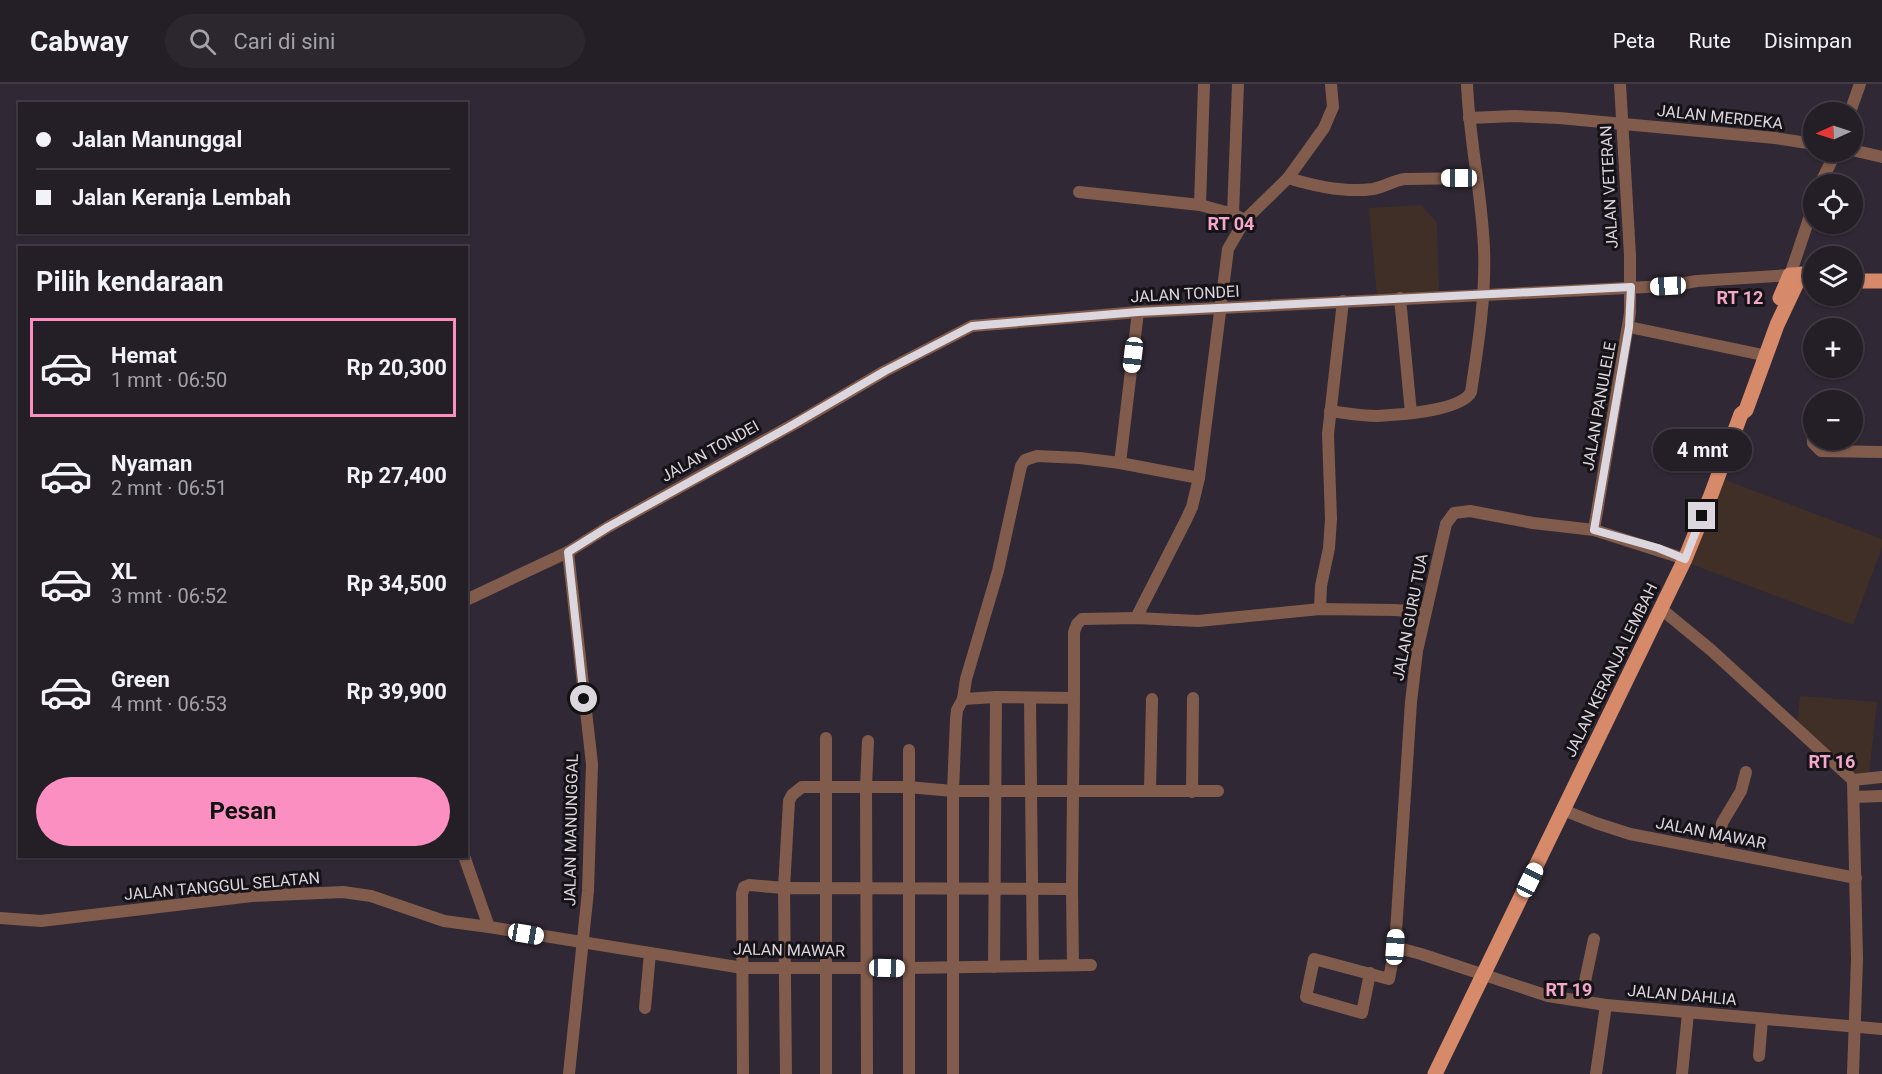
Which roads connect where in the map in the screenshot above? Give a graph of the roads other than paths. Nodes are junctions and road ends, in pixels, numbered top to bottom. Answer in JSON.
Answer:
{"nodes":[{"id":1,"x":1204,"y":84,"type":"edge"},
{"id":2,"x":1238,"y":84,"type":"edge"},
{"id":3,"x":1331,"y":84,"type":"edge"},
{"id":4,"x":1467,"y":84,"type":"edge"},
{"id":5,"x":1620,"y":84,"type":"edge"},
{"id":6,"x":1860,"y":84,"type":"edge"},
{"id":7,"x":1854,"y":102,"type":"edge"},
{"id":8,"x":1469,"y":118,"type":"junction"},
{"id":9,"x":1622,"y":124,"type":"junction"},
{"id":10,"x":1803,"y":142,"type":"edge"},
{"id":11,"x":1863,"y":153,"type":"edge"},
{"id":12,"x":1882,"y":157,"type":"edge"},
{"id":13,"x":1831,"y":164,"type":"joint"},
{"id":14,"x":1826,"y":174,"type":"edge"},
{"id":15,"x":1829,"y":174,"type":"edge"},
{"id":16,"x":1288,"y":178,"type":"junction"},
{"id":17,"x":1477,"y":178,"type":"junction"},
{"id":18,"x":1079,"y":192,"type":"dead end"},
{"id":19,"x":1200,"y":205,"type":"junction"},
{"id":20,"x":1239,"y":217,"type":"junction"},
{"id":21,"x":1808,"y":234,"type":"edge"},
{"id":22,"x":1812,"y":234,"type":"edge"},
{"id":23,"x":1863,"y":275,"type":"edge"},
{"id":24,"x":1882,"y":275,"type":"edge"},
{"id":25,"x":1800,"y":279,"type":"edge"},
{"id":26,"x":1863,"y":281,"type":"edge"},
{"id":27,"x":1882,"y":281,"type":"edge"},
{"id":28,"x":1631,"y":287,"type":"junction"},
{"id":29,"x":1482,"y":294,"type":"junction"},
{"id":30,"x":1400,"y":298,"type":"junction"},
{"id":31,"x":1343,"y":301,"type":"junction"},
{"id":32,"x":1221,"y":309,"type":"junction"},
{"id":33,"x":1138,"y":312,"type":"junction"},
{"id":34,"x":1629,"y":327,"type":"junction"},
{"id":35,"x":1758,"y":354,"type":"junction"},
{"id":36,"x":1330,"y":411,"type":"junction"},
{"id":37,"x":1411,"y":413,"type":"junction"},
{"id":38,"x":1741,"y":414,"type":"junction"},
{"id":39,"x":1820,"y":450,"type":"edge"},
{"id":40,"x":1882,"y":452,"type":"edge"},
{"id":41,"x":1120,"y":463,"type":"junction"},
{"id":42,"x":1199,"y":478,"type":"junction"},
{"id":43,"x":1594,"y":530,"type":"junction"},
{"id":44,"x":568,"y":552,"type":"junction"},
{"id":45,"x":1685,"y":559,"type":"junction"},
{"id":46,"x":468,"y":599,"type":"edge"},
{"id":47,"x":1660,"y":608,"type":"junction"},
{"id":48,"x":1320,"y":609,"type":"junction"},
{"id":49,"x":1425,"y":612,"type":"junction"},
{"id":50,"x":1136,"y":618,"type":"junction"},
{"id":51,"x":996,"y":697,"type":"junction"},
{"id":52,"x":1030,"y":698,"type":"junction"},
{"id":53,"x":1074,"y":698,"type":"junction"},
{"id":54,"x":1193,"y":698,"type":"dead end"},
{"id":55,"x":963,"y":699,"type":"junction"},
{"id":56,"x":1152,"y":699,"type":"dead end"},
{"id":57,"x":826,"y":738,"type":"dead end"},
{"id":58,"x":868,"y":741,"type":"dead end"},
{"id":59,"x":909,"y":750,"type":"dead end"},
{"id":60,"x":1746,"y":772,"type":"dead end"},
{"id":61,"x":1882,"y":777,"type":"edge"},
{"id":62,"x":1853,"y":780,"type":"junction"},
{"id":63,"x":825,"y":786,"type":"junction"},
{"id":64,"x":866,"y":787,"type":"junction"},
{"id":65,"x":908,"y":787,"type":"junction"},
{"id":66,"x":995,"y":790,"type":"junction"},
{"id":67,"x":1031,"y":790,"type":"junction"},
{"id":68,"x":952,"y":791,"type":"junction"},
{"id":69,"x":1073,"y":791,"type":"junction"},
{"id":70,"x":1150,"y":791,"type":"junction"},
{"id":71,"x":1218,"y":791,"type":"dead end"},
{"id":72,"x":1192,"y":792,"type":"junction"},
{"id":73,"x":1881,"y":796,"type":"edge"},
{"id":74,"x":1854,"y":797,"type":"junction"},
{"id":75,"x":1563,"y":810,"type":"junction"},
{"id":76,"x":1718,"y":851,"type":"junction"},
{"id":77,"x":465,"y":858,"type":"edge"},
{"id":78,"x":1856,"y":878,"type":"junction"},
{"id":79,"x":784,"y":888,"type":"junction"},
{"id":80,"x":825,"y":888,"type":"junction"},
{"id":81,"x":866,"y":888,"type":"junction"},
{"id":82,"x":908,"y":888,"type":"junction"},
{"id":83,"x":954,"y":888,"type":"junction"},
{"id":84,"x":993,"y":888,"type":"junction"},
{"id":85,"x":1072,"y":889,"type":"junction"},
{"id":86,"x":1031,"y":890,"type":"junction"},
{"id":87,"x":0,"y":918,"type":"edge"},
{"id":88,"x":489,"y":927,"type":"junction"},
{"id":89,"x":1594,"y":939,"type":"dead end"},
{"id":90,"x":582,"y":943,"type":"junction"},
{"id":91,"x":1395,"y":947,"type":"junction"},
{"id":92,"x":650,"y":953,"type":"junction"},
{"id":93,"x":1073,"y":965,"type":"junction"},
{"id":94,"x":1091,"y":965,"type":"dead end"},
{"id":95,"x":1033,"y":966,"type":"junction"},
{"id":96,"x":994,"y":967,"type":"junction"},
{"id":97,"x":743,"y":968,"type":"junction"},
{"id":98,"x":785,"y":968,"type":"junction"},
{"id":99,"x":824,"y":968,"type":"junction"},
{"id":100,"x":866,"y":968,"type":"junction"},
{"id":101,"x":909,"y":968,"type":"junction"},
{"id":102,"x":954,"y":968,"type":"junction"},
{"id":103,"x":1370,"y":973,"type":"junction"},
{"id":104,"x":1484,"y":974,"type":"junction"},
{"id":105,"x":1581,"y":1000,"type":"junction"},
{"id":106,"x":1606,"y":1005,"type":"junction"},
{"id":107,"x":645,"y":1008,"type":"dead end"},
{"id":108,"x":1688,"y":1013,"type":"junction"},
{"id":109,"x":1762,"y":1019,"type":"junction"},
{"id":110,"x":1854,"y":1026,"type":"junction"},
{"id":111,"x":1882,"y":1029,"type":"edge"},
{"id":112,"x":1759,"y":1056,"type":"dead end"},
{"id":113,"x":569,"y":1074,"type":"edge"},
{"id":114,"x":743,"y":1074,"type":"edge"},
{"id":115,"x":786,"y":1074,"type":"edge"},
{"id":116,"x":826,"y":1074,"type":"edge"},
{"id":117,"x":867,"y":1074,"type":"edge"},
{"id":118,"x":909,"y":1074,"type":"edge"},
{"id":119,"x":953,"y":1074,"type":"edge"},
{"id":120,"x":1435,"y":1074,"type":"edge"},
{"id":121,"x":1596,"y":1074,"type":"edge"},
{"id":122,"x":1682,"y":1074,"type":"edge"},
{"id":123,"x":1853,"y":1074,"type":"edge"}],
"edges":[{"from":1,"to":19,"type":"street"},
{"from":2,"to":20,"type":"street"},
{"from":3,"to":16,"type":"street"},
{"from":4,"to":8,"type":"street"},
{"from":5,"to":9,"type":"street","name":"JALAN VETERAN"},
{"from":6,"to":7,"type":"street"},
{"from":8,"to":9,"type":"street","name":"JALAN MERDEKA"},
{"from":8,"to":17,"type":"street"},
{"from":9,"to":10,"type":"street","name":"JALAN MERDEKA"},
{"from":9,"to":28,"type":"street","name":"JALAN VETERAN"},
{"from":11,"to":12,"type":"street"},
{"from":13,"to":14,"type":"street"},
{"from":13,"to":15,"type":"street"},
{"from":16,"to":17,"type":"street"},
{"from":16,"to":20,"type":"street"},
{"from":17,"to":29,"type":"street"},
{"from":18,"to":19,"type":"street"},
{"from":19,"to":20,"type":"street"},
{"from":20,"to":32,"type":"street"},
{"from":21,"to":25,"type":"street"},
{"from":22,"to":25,"type":"street"},
{"from":23,"to":24,"type":"main road"},
{"from":25,"to":28,"type":"street","name":"JALAN TONDEI"},
{"from":25,"to":35,"type":"main road"},
{"from":25,"to":38,"type":"main road","name":"JALAN KERANJA LEMBAH"},
{"from":26,"to":27,"type":"main road"},
{"from":28,"to":29,"type":"street","name":"JALAN TONDEI"},
{"from":28,"to":34,"type":"street","name":"JALAN PANULELE"},
{"from":29,"to":30,"type":"street","name":"JALAN TONDEI"},
{"from":29,"to":37,"type":"street"},
{"from":30,"to":31,"type":"street","name":"JALAN TONDEI"},
{"from":30,"to":37,"type":"street"},
{"from":31,"to":32,"type":"street","name":"JALAN TONDEI"},
{"from":31,"to":36,"type":"street"},
{"from":32,"to":33,"type":"street","name":"JALAN TONDEI"},
{"from":32,"to":42,"type":"street"},
{"from":33,"to":41,"type":"street"},
{"from":33,"to":44,"type":"street","name":"JALAN TONDEI"},
{"from":34,"to":35,"type":"street"},
{"from":34,"to":43,"type":"street","name":"JALAN PANULELE"},
{"from":35,"to":38,"type":"main road"},
{"from":36,"to":37,"type":"street"},
{"from":36,"to":48,"type":"street"},
{"from":38,"to":45,"type":"main road","name":"JALAN KERANJA LEMBAH"},
{"from":39,"to":40,"type":"street"},
{"from":41,"to":42,"type":"street"},
{"from":41,"to":55,"type":"street"},
{"from":42,"to":50,"type":"street"},
{"from":43,"to":45,"type":"street","name":"JALAN GURU TUA"},
{"from":43,"to":49,"type":"street","name":"JALAN GURU TUA"},
{"from":44,"to":46,"type":"street","name":"JALAN TONDEI"},
{"from":44,"to":90,"type":"street","name":"JALAN MANUNGGAL"},
{"from":45,"to":47,"type":"main road","name":"JALAN KERANJA LEMBAH"},
{"from":47,"to":62,"type":"street"},
{"from":47,"to":75,"type":"main road","name":"JALAN KERANJA LEMBAH"},
{"from":48,"to":49,"type":"street"},
{"from":48,"to":50,"type":"street"},
{"from":49,"to":91,"type":"street","name":"JALAN GURU TUA"},
{"from":50,"to":53,"type":"street"},
{"from":51,"to":52,"type":"street"},
{"from":51,"to":55,"type":"street"},
{"from":51,"to":66,"type":"street"},
{"from":52,"to":53,"type":"street"},
{"from":52,"to":67,"type":"street"},
{"from":53,"to":69,"type":"street"},
{"from":54,"to":72,"type":"street"},
{"from":55,"to":68,"type":"street"},
{"from":56,"to":70,"type":"street"},
{"from":57,"to":63,"type":"street"},
{"from":58,"to":64,"type":"street"},
{"from":59,"to":65,"type":"street"},
{"from":60,"to":76,"type":"street"},
{"from":61,"to":62,"type":"street"},
{"from":62,"to":74,"type":"street"},
{"from":63,"to":64,"type":"street"},
{"from":63,"to":79,"type":"street"},
{"from":63,"to":80,"type":"street"},
{"from":64,"to":65,"type":"street"},
{"from":64,"to":81,"type":"street"},
{"from":65,"to":68,"type":"street"},
{"from":65,"to":82,"type":"street"},
{"from":66,"to":67,"type":"street"},
{"from":66,"to":68,"type":"street"},
{"from":66,"to":84,"type":"street"},
{"from":67,"to":69,"type":"street"},
{"from":67,"to":86,"type":"street"},
{"from":68,"to":83,"type":"street"},
{"from":69,"to":70,"type":"street"},
{"from":69,"to":85,"type":"street"},
{"from":70,"to":72,"type":"street"},
{"from":71,"to":72,"type":"street"},
{"from":73,"to":74,"type":"street"},
{"from":74,"to":78,"type":"street"},
{"from":75,"to":76,"type":"street","name":"JALAN MAWAR"},
{"from":75,"to":104,"type":"main road","name":"JALAN KERANJA LEMBAH"},
{"from":76,"to":78,"type":"street","name":"JALAN MAWAR"},
{"from":77,"to":88,"type":"street"},
{"from":78,"to":110,"type":"street"},
{"from":79,"to":80,"type":"street"},
{"from":79,"to":97,"type":"street"},
{"from":79,"to":98,"type":"street"},
{"from":80,"to":81,"type":"street"},
{"from":80,"to":99,"type":"street"},
{"from":81,"to":82,"type":"street"},
{"from":81,"to":100,"type":"street"},
{"from":82,"to":83,"type":"street"},
{"from":82,"to":101,"type":"street"},
{"from":83,"to":84,"type":"street"},
{"from":83,"to":102,"type":"street"},
{"from":84,"to":86,"type":"street"},
{"from":84,"to":96,"type":"street"},
{"from":85,"to":86,"type":"street"},
{"from":85,"to":93,"type":"street"},
{"from":86,"to":95,"type":"street"},
{"from":87,"to":88,"type":"street","name":"JALAN TANGGUL SELATAN"},
{"from":88,"to":90,"type":"street","name":"JALAN MAWAR"},
{"from":89,"to":105,"type":"street"},
{"from":90,"to":92,"type":"street","name":"JALAN MAWAR"},
{"from":90,"to":113,"type":"street","name":"JALAN MANUNGGAL"},
{"from":91,"to":103,"type":"street","name":"JALAN GURU TUA"},
{"from":91,"to":104,"type":"street"},
{"from":92,"to":97,"type":"street","name":"JALAN MAWAR"},
{"from":92,"to":107,"type":"street"},
{"from":93,"to":94,"type":"street","name":"JALAN MAWAR"},
{"from":93,"to":95,"type":"street","name":"JALAN MAWAR"},
{"from":95,"to":96,"type":"street","name":"JALAN MAWAR"},
{"from":96,"to":102,"type":"street","name":"JALAN MAWAR"},
{"from":97,"to":98,"type":"street","name":"JALAN MAWAR"},
{"from":97,"to":114,"type":"street"},
{"from":98,"to":99,"type":"street","name":"JALAN MAWAR"},
{"from":98,"to":115,"type":"street"},
{"from":99,"to":100,"type":"street","name":"JALAN MAWAR"},
{"from":99,"to":116,"type":"street"},
{"from":100,"to":101,"type":"street","name":"JALAN MAWAR"},
{"from":100,"to":117,"type":"street"},
{"from":101,"to":102,"type":"street","name":"JALAN MAWAR"},
{"from":101,"to":118,"type":"street"},
{"from":102,"to":119,"type":"street"},
{"from":103,"to":103,"type":"street"},
{"from":104,"to":105,"type":"street","name":"JALAN DAHLIA"},
{"from":104,"to":120,"type":"main road","name":"JALAN KERANJA LEMBAH"},
{"from":105,"to":106,"type":"street","name":"JALAN DAHLIA"},
{"from":106,"to":108,"type":"street","name":"JALAN DAHLIA"},
{"from":106,"to":121,"type":"street"},
{"from":108,"to":109,"type":"street","name":"JALAN DAHLIA"},
{"from":108,"to":122,"type":"street"},
{"from":109,"to":110,"type":"street","name":"JALAN DAHLIA"},
{"from":109,"to":112,"type":"street"},
{"from":110,"to":111,"type":"street","name":"JALAN DAHLIA"},
{"from":110,"to":123,"type":"street"}]}
